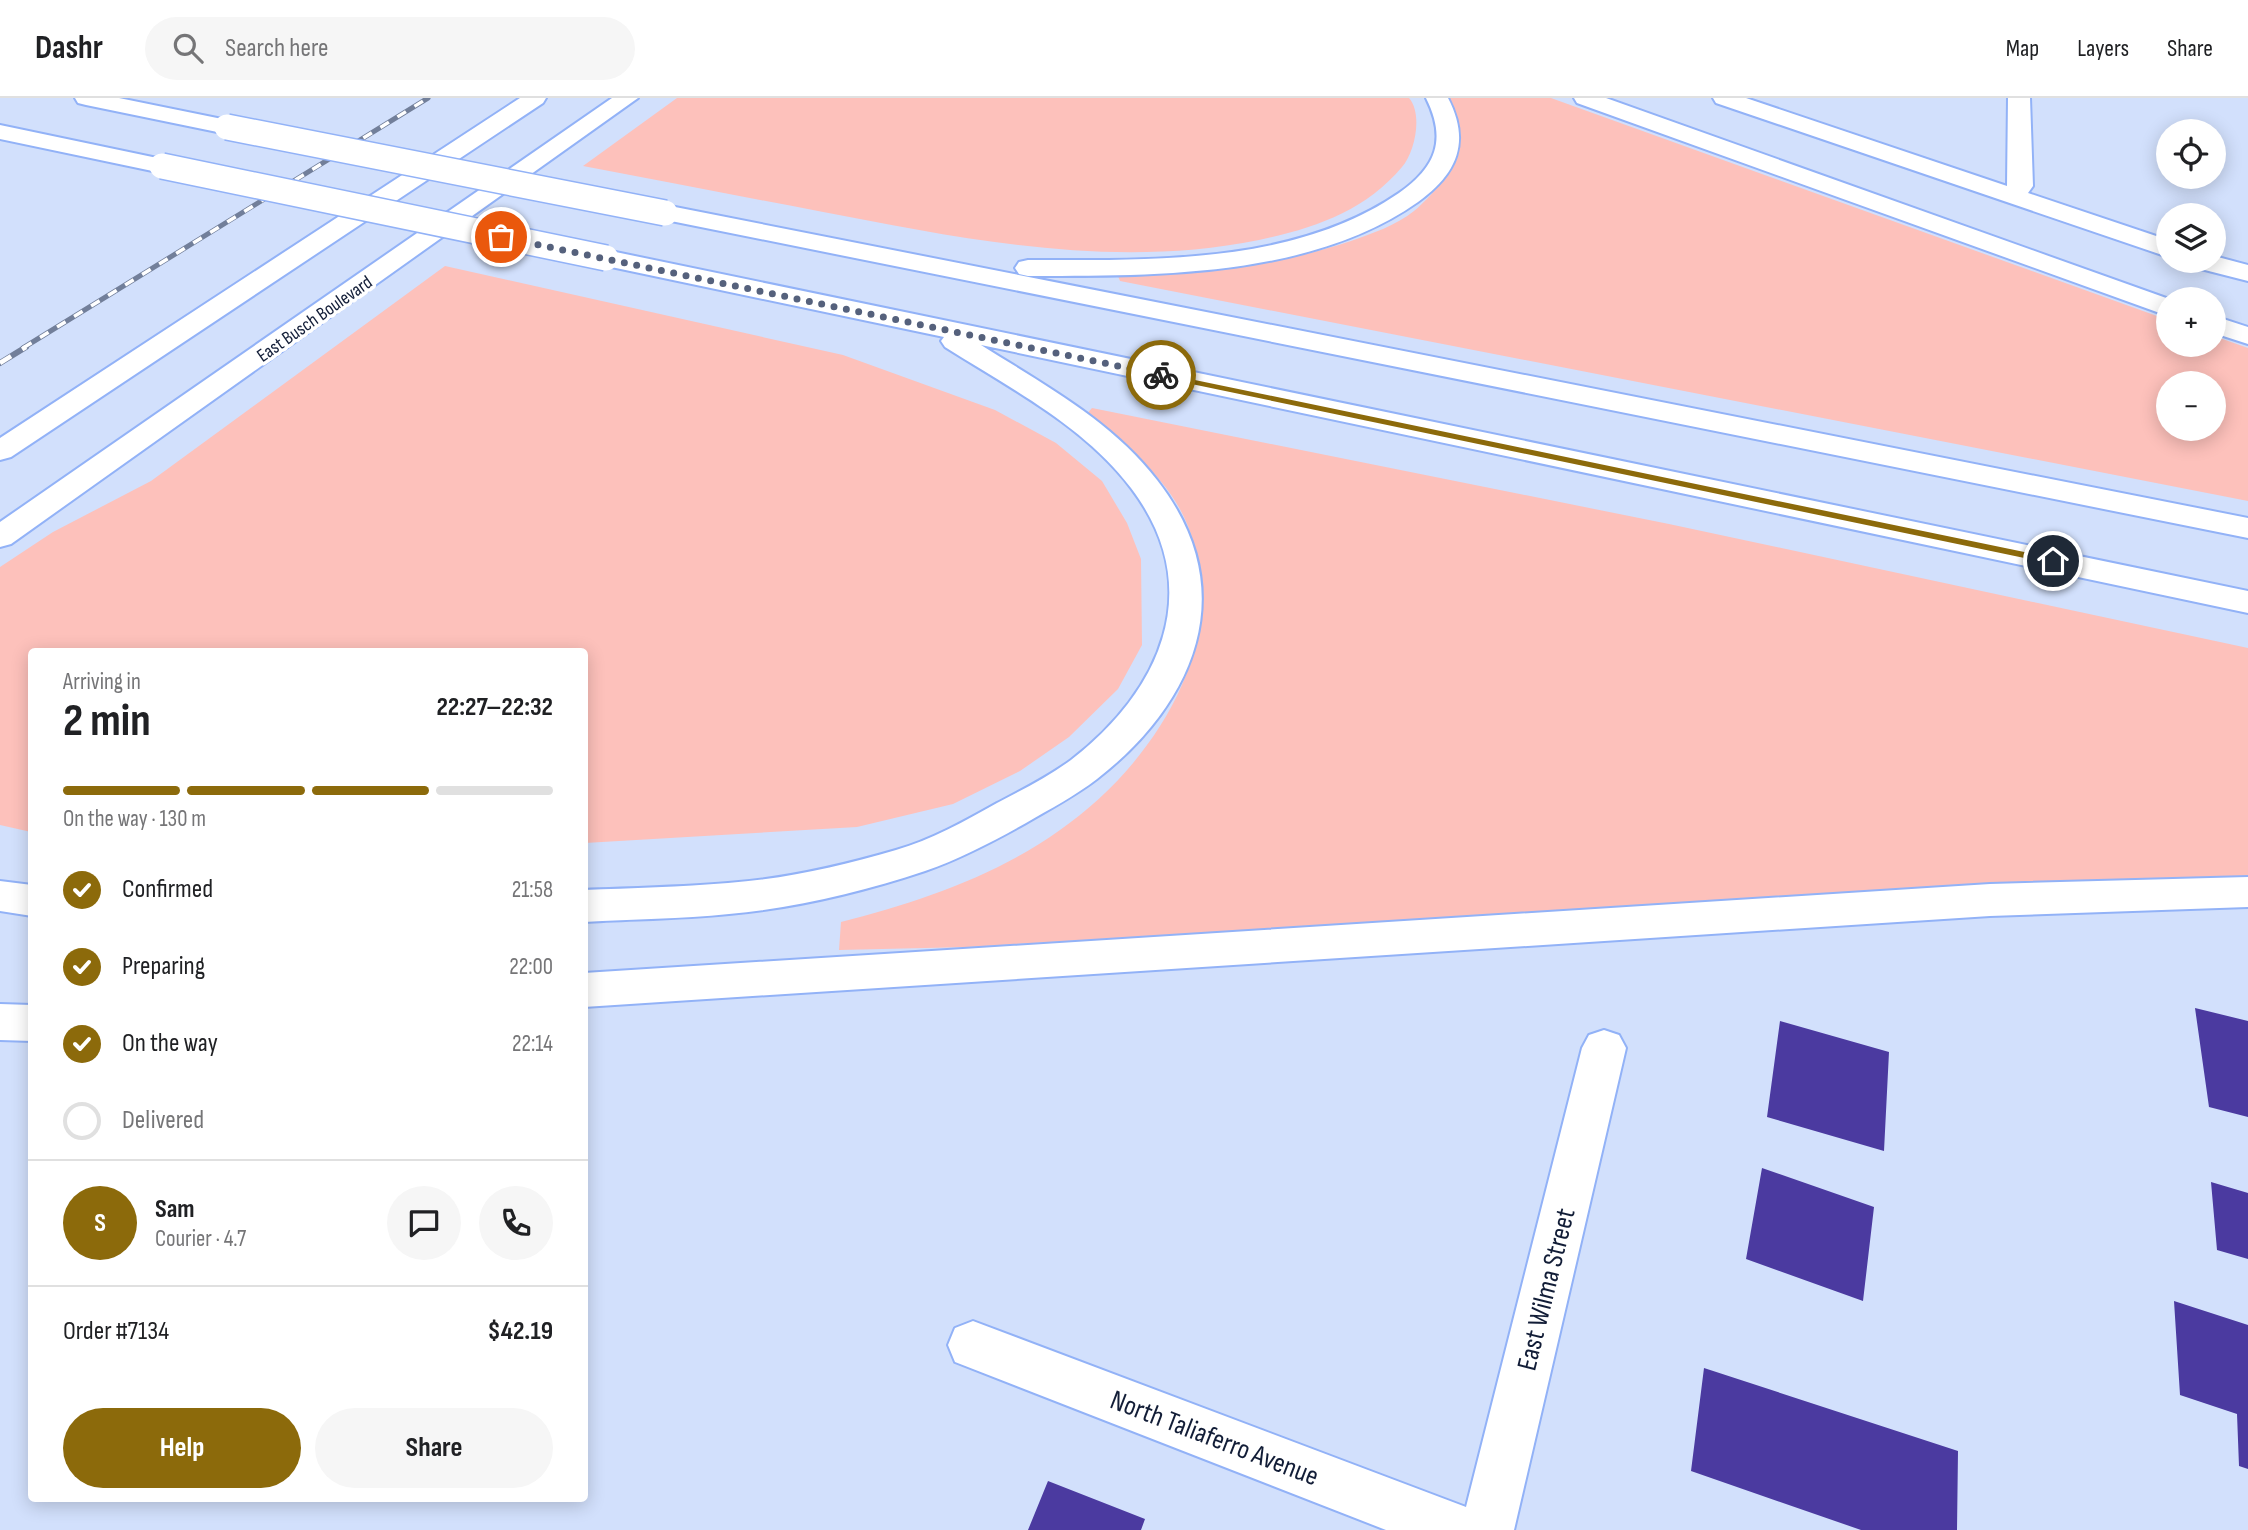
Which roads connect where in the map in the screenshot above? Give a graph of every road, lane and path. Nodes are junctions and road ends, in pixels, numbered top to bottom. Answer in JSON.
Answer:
{"nodes":[{"id":1,"x":86,"y":98,"type":"edge"},
{"id":2,"x":535,"y":98,"type":"edge"},
{"id":3,"x":627,"y":98,"type":"edge"},
{"id":4,"x":1437,"y":98,"type":"edge"},
{"id":5,"x":1584,"y":98,"type":"edge"},
{"id":6,"x":1724,"y":98,"type":"edge"},
{"id":7,"x":2019,"y":98,"type":"edge"},
{"id":8,"x":0,"y":132,"type":"edge"},
{"id":9,"x":2012,"y":196,"type":"junction"},
{"id":10,"x":2156,"y":245,"type":"edge"},
{"id":11,"x":2226,"y":267,"type":"edge"},
{"id":12,"x":945,"y":268,"type":"junction"},
{"id":13,"x":2248,"y":273,"type":"edge"},
{"id":14,"x":2156,"y":304,"type":"edge"},
{"id":15,"x":936,"y":328,"type":"junction"},
{"id":16,"x":2226,"y":328,"type":"edge"},
{"id":17,"x":2248,"y":336,"type":"edge"},
{"id":18,"x":0,"y":451,"type":"edge"},
{"id":19,"x":2248,"y":528,"type":"edge"},
{"id":20,"x":0,"y":537,"type":"edge"},
{"id":21,"x":2248,"y":602,"type":"edge"},
{"id":22,"x":2248,"y":892,"type":"edge"},
{"id":23,"x":0,"y":897,"type":"edge"},
{"id":24,"x":28,"y":900,"type":"edge"},
{"id":25,"x":588,"y":906,"type":"edge"},
{"id":26,"x":588,"y":990,"type":"edge"},
{"id":27,"x":0,"y":1023,"type":"edge"},
{"id":28,"x":28,"y":1023,"type":"edge"},
{"id":29,"x":1604,"y":1048,"type":"dead end"},
{"id":30,"x":973,"y":1345,"type":"dead end"},
{"id":31,"x":1456,"y":1530,"type":"edge"},
{"id":32,"x":1487,"y":1530,"type":"edge"}],
"edges":[{"from":1,"to":12,"type":"main road","bridge":true},
{"from":2,"to":18,"type":"main road"},
{"from":3,"to":20,"type":"main road","name":"East Busch Boulevard"},
{"from":4,"to":12,"type":"main road"},
{"from":5,"to":14,"type":"main road"},
{"from":6,"to":9,"type":"main road"},
{"from":7,"to":9,"type":"main road"},
{"from":8,"to":15,"type":"main road","bridge":true},
{"from":9,"to":10,"type":"main road"},
{"from":11,"to":13,"type":"main road"},
{"from":12,"to":19,"type":"main road"},
{"from":15,"to":21,"type":"main road"},
{"from":15,"to":25,"type":"main road"},
{"from":16,"to":17,"type":"main road"},
{"from":22,"to":26,"type":"main road"},
{"from":23,"to":24,"type":"main road"},
{"from":27,"to":28,"type":"main road"},
{"from":29,"to":32,"type":"main road","name":"East Wilma Street"},
{"from":30,"to":31,"type":"main road","name":"North Taliaferro Avenue"}]}
